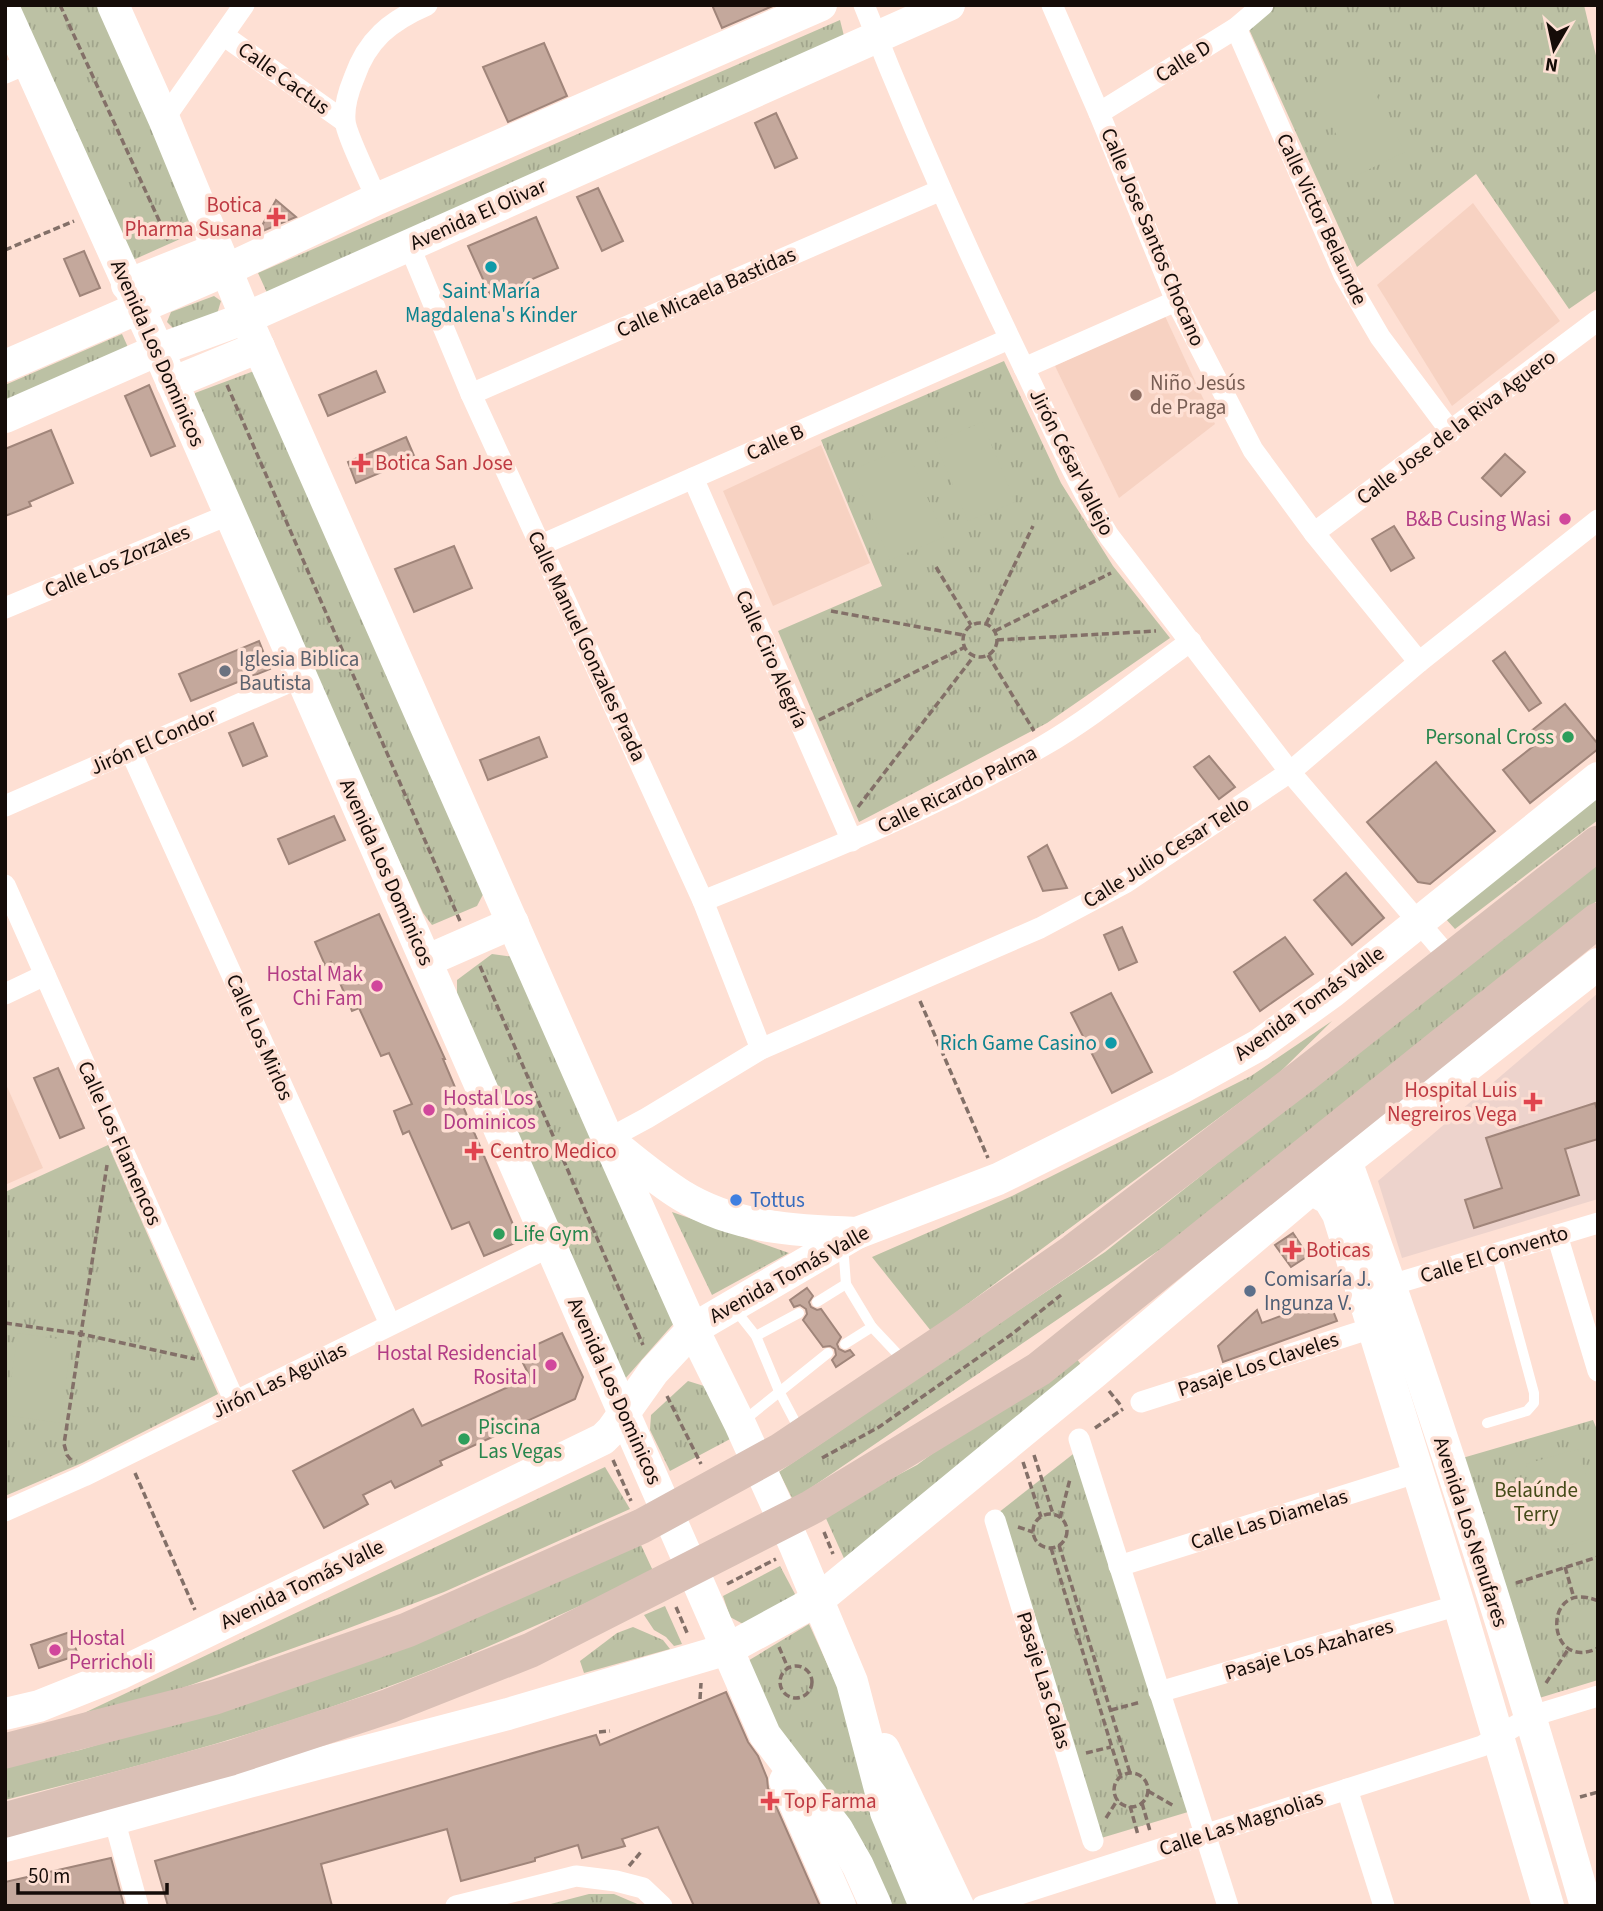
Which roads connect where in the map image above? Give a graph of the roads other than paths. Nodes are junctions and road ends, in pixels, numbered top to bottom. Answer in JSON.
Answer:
{"nodes":[{"id":1,"x":113,"y":5,"type":"edge"},
{"id":2,"x":244,"y":5,"type":"edge"},
{"id":3,"x":427,"y":5,"type":"edge"},
{"id":4,"x":821,"y":5,"type":"edge"},
{"id":5,"x":864,"y":5,"type":"edge"},
{"id":6,"x":949,"y":5,"type":"edge"},
{"id":7,"x":1052,"y":5,"type":"edge"},
{"id":8,"x":1263,"y":5,"type":"edge"},
{"id":9,"x":5,"y":11,"type":"edge"},
{"id":10,"x":772,"y":14,"type":"edge"},
{"id":11,"x":1237,"y":28,"type":"junction"},
{"id":12,"x":223,"y":35,"type":"junction"},
{"id":13,"x":877,"y":38,"type":"junction"},
{"id":14,"x":14,"y":57,"type":"edge"},
{"id":15,"x":1100,"y":113,"type":"junction"},
{"id":16,"x":164,"y":119,"type":"junction"},
{"id":17,"x":344,"y":121,"type":"junction"},
{"id":18,"x":941,"y":190,"type":"junction"},
{"id":19,"x":377,"y":199,"type":"junction"},
{"id":20,"x":409,"y":245,"type":"junction"},
{"id":21,"x":222,"y":259,"type":"junction"},
{"id":22,"x":133,"y":297,"type":"junction"},
{"id":23,"x":1175,"y":301,"type":"junction"},
{"id":24,"x":246,"y":318,"type":"junction"},
{"id":25,"x":1598,"y":320,"type":"edge"},
{"id":26,"x":1009,"y":339,"type":"junction"},
{"id":27,"x":259,"y":347,"type":"junction"},
{"id":28,"x":158,"y":351,"type":"junction"},
{"id":29,"x":5,"y":366,"type":"edge"},
{"id":30,"x":1024,"y":368,"type":"junction"},
{"id":31,"x":172,"y":383,"type":"junction"},
{"id":32,"x":471,"y":394,"type":"junction"},
{"id":33,"x":5,"y":417,"type":"edge"},
{"id":34,"x":1451,"y":432,"type":"junction"},
{"id":35,"x":693,"y":478,"type":"junction"},
{"id":36,"x":230,"y":514,"type":"junction"},
{"id":37,"x":1598,"y":520,"type":"edge"},
{"id":38,"x":1314,"y":534,"type":"junction"},
{"id":39,"x":541,"y":545,"type":"junction"},
{"id":40,"x":5,"y":608,"type":"edge"},
{"id":41,"x":1186,"y":635,"type":"junction"},
{"id":42,"x":1419,"y":662,"type":"junction"},
{"id":43,"x":301,"y":677,"type":"junction"},
{"id":44,"x":130,"y":750,"type":"junction"},
{"id":45,"x":1290,"y":772,"type":"junction"},
{"id":46,"x":1598,"y":778,"type":"edge"},
{"id":47,"x":5,"y":806,"type":"edge"},
{"id":48,"x":849,"y":833,"type":"junction"},
{"id":49,"x":1598,"y":843,"type":"edge"},
{"id":50,"x":5,"y":885,"type":"edge"},
{"id":51,"x":703,"y":901,"type":"junction"},
{"id":52,"x":1598,"y":920,"type":"edge"},
{"id":53,"x":1418,"y":922,"type":"junction"},
{"id":54,"x":513,"y":923,"type":"junction"},
{"id":55,"x":1451,"y":960,"type":"junction"},
{"id":56,"x":426,"y":961,"type":"junction"},
{"id":57,"x":1598,"y":964,"type":"edge"},
{"id":58,"x":45,"y":975,"type":"junction"},
{"id":59,"x":5,"y":994,"type":"edge"},
{"id":60,"x":761,"y":1049,"type":"junction"},
{"id":61,"x":609,"y":1140,"type":"junction"},
{"id":62,"x":1346,"y":1161,"type":"junction"},
{"id":63,"x":1311,"y":1189,"type":"junction"},
{"id":64,"x":1598,"y":1223,"type":"edge"},
{"id":65,"x":1557,"y":1235,"type":"junction"},
{"id":66,"x":850,"y":1237,"type":"junction"},
{"id":67,"x":551,"y":1246,"type":"junction"},
{"id":68,"x":1496,"y":1253,"type":"junction"},
{"id":69,"x":846,"y":1284,"type":"junction"},
{"id":70,"x":1391,"y":1285,"type":"junction"},
{"id":71,"x":817,"y":1302,"type":"dead end"},
{"id":72,"x":732,"y":1305,"type":"junction"},
{"id":73,"x":799,"y":1313,"type":"dead end"},
{"id":74,"x":390,"y":1324,"type":"junction"},
{"id":75,"x":872,"y":1327,"type":"junction"},
{"id":76,"x":1374,"y":1327,"type":"junction"},
{"id":77,"x":693,"y":1329,"type":"junction"},
{"id":78,"x":756,"y":1336,"type":"junction"},
{"id":79,"x":845,"y":1344,"type":"dead end"},
{"id":80,"x":828,"y":1353,"type":"dead end"},
{"id":81,"x":908,"y":1365,"type":"junction"},
{"id":82,"x":1598,"y":1371,"type":"edge"},
{"id":83,"x":779,"y":1391,"type":"junction"},
{"id":84,"x":234,"y":1402,"type":"junction"},
{"id":85,"x":1141,"y":1402,"type":"road end"},
{"id":86,"x":624,"y":1412,"type":"junction"},
{"id":87,"x":1487,"y":1423,"type":"dead end"},
{"id":88,"x":740,"y":1424,"type":"junction"},
{"id":89,"x":802,"y":1436,"type":"junction"},
{"id":90,"x":1079,"y":1438,"type":"road end"},
{"id":91,"x":758,"y":1463,"type":"junction"},
{"id":92,"x":1419,"y":1472,"type":"junction"},
{"id":93,"x":5,"y":1511,"type":"edge"},
{"id":94,"x":668,"y":1513,"type":"junction"},
{"id":95,"x":995,"y":1520,"type":"dead end"},
{"id":96,"x":785,"y":1522,"type":"junction"},
{"id":97,"x":1119,"y":1566,"type":"junction"},
{"id":98,"x":692,"y":1568,"type":"junction"},
{"id":99,"x":818,"y":1600,"type":"junction"},
{"id":100,"x":1459,"y":1605,"type":"junction"},
{"id":101,"x":728,"y":1649,"type":"junction"},
{"id":102,"x":852,"y":1682,"type":"junction"},
{"id":103,"x":1159,"y":1695,"type":"junction"},
{"id":104,"x":1598,"y":1696,"type":"edge"},
{"id":105,"x":5,"y":1714,"type":"edge"},
{"id":106,"x":1532,"y":1716,"type":"junction"},
{"id":107,"x":765,"y":1734,"type":"junction"},
{"id":108,"x":1498,"y":1736,"type":"junction"},
{"id":109,"x":5,"y":1751,"type":"edge"},
{"id":110,"x":1347,"y":1789,"type":"junction"},
{"id":111,"x":114,"y":1819,"type":"junction"},
{"id":112,"x":5,"y":1820,"type":"edge"},
{"id":113,"x":1203,"y":1835,"type":"junction"},
{"id":114,"x":1093,"y":1841,"type":"dead end"},
{"id":115,"x":5,"y":1846,"type":"edge"},
{"id":116,"x":138,"y":1906,"type":"edge"},
{"id":117,"x":456,"y":1906,"type":"edge"},
{"id":118,"x":662,"y":1906,"type":"edge"},
{"id":119,"x":840,"y":1906,"type":"edge"},
{"id":120,"x":876,"y":1906,"type":"edge"},
{"id":121,"x":925,"y":1906,"type":"edge"},
{"id":122,"x":958,"y":1906,"type":"edge"},
{"id":123,"x":982,"y":1906,"type":"edge"},
{"id":124,"x":1228,"y":1906,"type":"edge"},
{"id":125,"x":1384,"y":1906,"type":"edge"},
{"id":126,"x":1548,"y":1906,"type":"edge"},
{"id":127,"x":1586,"y":1906,"type":"edge"}],
"edges":[{"from":1,"to":16,"type":"main road"},
{"from":2,"to":12,"type":"street"},
{"from":3,"to":17,"type":"street"},
{"from":4,"to":10,"type":"main road"},
{"from":5,"to":13,"type":"street","name":"Jirón César Vallejo"},
{"from":6,"to":13,"type":"main road","name":"Avenida El Olivar"},
{"from":7,"to":15,"type":"street","name":"Calle Jose Santos Chocano"},
{"from":8,"to":11,"type":"street","name":"Calle D"},
{"from":9,"to":14,"type":"main road","name":"Avenida Los Dominicos"},
{"from":10,"to":19,"type":"main road"},
{"from":11,"to":15,"type":"street","name":"Calle D"},
{"from":11,"to":34,"type":"street","name":"Calle Victor Belaunde"},
{"from":12,"to":16,"type":"street"},
{"from":12,"to":17,"type":"street","name":"Calle Cactus"},
{"from":13,"to":18,"type":"street","name":"Jirón César Vallejo"},
{"from":13,"to":20,"type":"main road","name":"Avenida El Olivar"},
{"from":14,"to":22,"type":"main road","name":"Avenida Los Dominicos"},
{"from":15,"to":23,"type":"street","name":"Calle Jose Santos Chocano"},
{"from":16,"to":21,"type":"main road"},
{"from":17,"to":19,"type":"street"},
{"from":18,"to":26,"type":"street","name":"Jirón César Vallejo"},
{"from":18,"to":32,"type":"street","name":"Calle Micaela Bastidas"},
{"from":19,"to":21,"type":"main road"},
{"from":20,"to":24,"type":"main road","name":"Avenida El Olivar"},
{"from":20,"to":32,"type":"street","name":"Calle Manuel Gonzales Prada"},
{"from":21,"to":22,"type":"main road"},
{"from":21,"to":22,"type":"main road"},
{"from":21,"to":24,"type":"main road"},
{"from":22,"to":28,"type":"main road","name":"Avenida Los Dominicos"},
{"from":22,"to":29,"type":"main road"},
{"from":23,"to":30,"type":"street"},
{"from":23,"to":38,"type":"street","name":"Calle Jose Santos Chocano"},
{"from":24,"to":27,"type":"main road"},
{"from":24,"to":28,"type":"main road","name":"Avenida El Olivar"},
{"from":25,"to":34,"type":"street","name":"Calle Jose de la Riva Aguero"},
{"from":26,"to":30,"type":"street","name":"Jirón César Vallejo"},
{"from":26,"to":35,"type":"street","name":"Calle B"},
{"from":27,"to":31,"type":"main road"},
{"from":27,"to":54,"type":"main road"},
{"from":28,"to":31,"type":"main road","name":"Avenida Los Dominicos"},
{"from":28,"to":33,"type":"main road","name":"Avenida El Olivar"},
{"from":30,"to":41,"type":"street","name":"Jirón César Vallejo"},
{"from":31,"to":36,"type":"main road","name":"Avenida Los Dominicos"},
{"from":32,"to":39,"type":"street","name":"Calle Manuel Gonzales Prada"},
{"from":34,"to":38,"type":"street","name":"Calle Jose de la Riva Aguero"},
{"from":35,"to":39,"type":"street","name":"Calle B"},
{"from":35,"to":48,"type":"street","name":"Calle Ciro Alegría"},
{"from":36,"to":40,"type":"street","name":"Calle Los Zorzales"},
{"from":36,"to":43,"type":"main road","name":"Avenida Los Dominicos"},
{"from":37,"to":42,"type":"street","name":"Calle Julio Cesar Tello"},
{"from":38,"to":42,"type":"street","name":"Calle Jose Santos Chocano"},
{"from":39,"to":51,"type":"street","name":"Calle Manuel Gonzales Prada"},
{"from":41,"to":45,"type":"street","name":"Jirón César Vallejo"},
{"from":41,"to":48,"type":"street","name":"Calle Ricardo Palma"},
{"from":42,"to":45,"type":"street","name":"Calle Julio Cesar Tello"},
{"from":43,"to":44,"type":"street","name":"Jirón El Condor"},
{"from":43,"to":56,"type":"main road","name":"Avenida Los Dominicos"},
{"from":44,"to":47,"type":"street","name":"Jirón El Condor"},
{"from":44,"to":74,"type":"street","name":"Calle Los Mirlos"},
{"from":45,"to":53,"type":"street","name":"Jirón César Vallejo"},
{"from":45,"to":60,"type":"street","name":"Calle Julio Cesar Tello"},
{"from":46,"to":53,"type":"main road","name":"Avenida Tomás Valle"},
{"from":48,"to":51,"type":"street","name":"Calle Ricardo Palma"},
{"from":49,"to":55,"type":"main road"},
{"from":50,"to":58,"type":"street","name":"Calle Los Flamencos"},
{"from":51,"to":60,"type":"street","name":"Calle Manuel Gonzales Prada"},
{"from":52,"to":96,"type":"main road"},
{"from":53,"to":55,"type":"street","name":"Jirón César Vallejo"},
{"from":53,"to":66,"type":"main road","name":"Avenida Tomás Valle"},
{"from":54,"to":56,"type":"main road"},
{"from":54,"to":61,"type":"main road"},
{"from":55,"to":81,"type":"main road"},
{"from":56,"to":67,"type":"main road","name":"Avenida Los Dominicos"},
{"from":57,"to":62,"type":"main road"},
{"from":58,"to":59,"type":"street"},
{"from":58,"to":84,"type":"street","name":"Calle Los Flamencos"},
{"from":60,"to":61,"type":"street","name":"Calle Julio Cesar Tello"},
{"from":61,"to":66,"type":"main road"},
{"from":61,"to":77,"type":"main road"},
{"from":62,"to":63,"type":"main road"},
{"from":62,"to":70,"type":"main road","name":"Avenida Los Nenufares"},
{"from":63,"to":76,"type":"main road","name":"Avenida Los Nenufares"},
{"from":63,"to":99,"type":"main road"},
{"from":64,"to":65,"type":"street","name":"Calle El Convento"},
{"from":65,"to":68,"type":"street","name":"Calle El Convento"},
{"from":65,"to":82,"type":"street"},
{"from":66,"to":69,"type":"lane"},
{"from":66,"to":72,"type":"main road","name":"Avenida Tomás Valle"},
{"from":67,"to":74,"type":"street","name":"Jirón Las Aguilas"},
{"from":67,"to":86,"type":"main road","name":"Avenida Los Dominicos"},
{"from":68,"to":70,"type":"street","name":"Calle El Convento"},
{"from":68,"to":87,"type":"lane"},
{"from":69,"to":71,"type":"lane"},
{"from":69,"to":75,"type":"lane"},
{"from":70,"to":106,"type":"main road","name":"Avenida Los Nenufares"},
{"from":72,"to":77,"type":"main road","name":"Avenida Tomás Valle"},
{"from":72,"to":78,"type":"lane"},
{"from":73,"to":78,"type":"lane"},
{"from":74,"to":84,"type":"street","name":"Jirón Las Aguilas"},
{"from":75,"to":79,"type":"lane"},
{"from":75,"to":81,"type":"lane"},
{"from":76,"to":85,"type":"street","name":"Pasaje Los Claveles"},
{"from":76,"to":92,"type":"main road","name":"Avenida Los Nenufares"},
{"from":77,"to":86,"type":"main road","name":"Avenida Tomás Valle"},
{"from":77,"to":88,"type":"main road"},
{"from":78,"to":83,"type":"lane"},
{"from":80,"to":83,"type":"lane"},
{"from":81,"to":89,"type":"main road"},
{"from":83,"to":88,"type":"lane"},
{"from":83,"to":89,"type":"lane"},
{"from":84,"to":93,"type":"street","name":"Jirón Las Aguilas"},
{"from":86,"to":94,"type":"main road","name":"Avenida Los Dominicos"},
{"from":86,"to":105,"type":"main road","name":"Avenida Tomás Valle"},
{"from":88,"to":91,"type":"main road"},
{"from":89,"to":91,"type":"main road"},
{"from":90,"to":97,"type":"street"},
{"from":91,"to":94,"type":"main road"},
{"from":91,"to":96,"type":"main road"},
{"from":92,"to":97,"type":"street","name":"Calle Las Diamelas"},
{"from":92,"to":100,"type":"main road","name":"Avenida Los Nenufares"},
{"from":94,"to":98,"type":"main road","name":"Avenida Los Dominicos"},
{"from":94,"to":109,"type":"main road"},
{"from":95,"to":114,"type":"street","name":"Pasaje Las Calas"},
{"from":96,"to":98,"type":"main road"},
{"from":96,"to":99,"type":"main road"},
{"from":97,"to":103,"type":"street"},
{"from":98,"to":101,"type":"main road","name":"Avenida Los Dominicos"},
{"from":98,"to":112,"type":"main road"},
{"from":99,"to":101,"type":"main road"},
{"from":99,"to":102,"type":"main road"},
{"from":100,"to":103,"type":"street","name":"Pasaje Los Azahares"},
{"from":100,"to":108,"type":"main road","name":"Avenida Los Nenufares"},
{"from":101,"to":107,"type":"main road","name":"Avenida Los Dominicos"},
{"from":101,"to":111,"type":"main road"},
{"from":102,"to":121,"type":"main road"},
{"from":102,"to":122,"type":"main road"},
{"from":103,"to":113,"type":"street"},
{"from":104,"to":106,"type":"street","name":"Calle Las Magnolias"},
{"from":106,"to":108,"type":"street","name":"Calle Las Magnolias"},
{"from":106,"to":127,"type":"main road","name":"Avenida Los Nenufares"},
{"from":107,"to":119,"type":"main road","name":"Avenida Los Dominicos"},
{"from":107,"to":120,"type":"main road","name":"Avenida Los Dominicos"},
{"from":108,"to":110,"type":"street","name":"Calle Las Magnolias"},
{"from":108,"to":126,"type":"main road","name":"Avenida Los Nenufares"},
{"from":110,"to":113,"type":"street","name":"Calle Las Magnolias"},
{"from":110,"to":125,"type":"street"},
{"from":111,"to":115,"type":"main road"},
{"from":111,"to":116,"type":"street"},
{"from":113,"to":123,"type":"street","name":"Calle Las Magnolias"},
{"from":113,"to":124,"type":"street"},
{"from":117,"to":118,"type":"street"}]}
